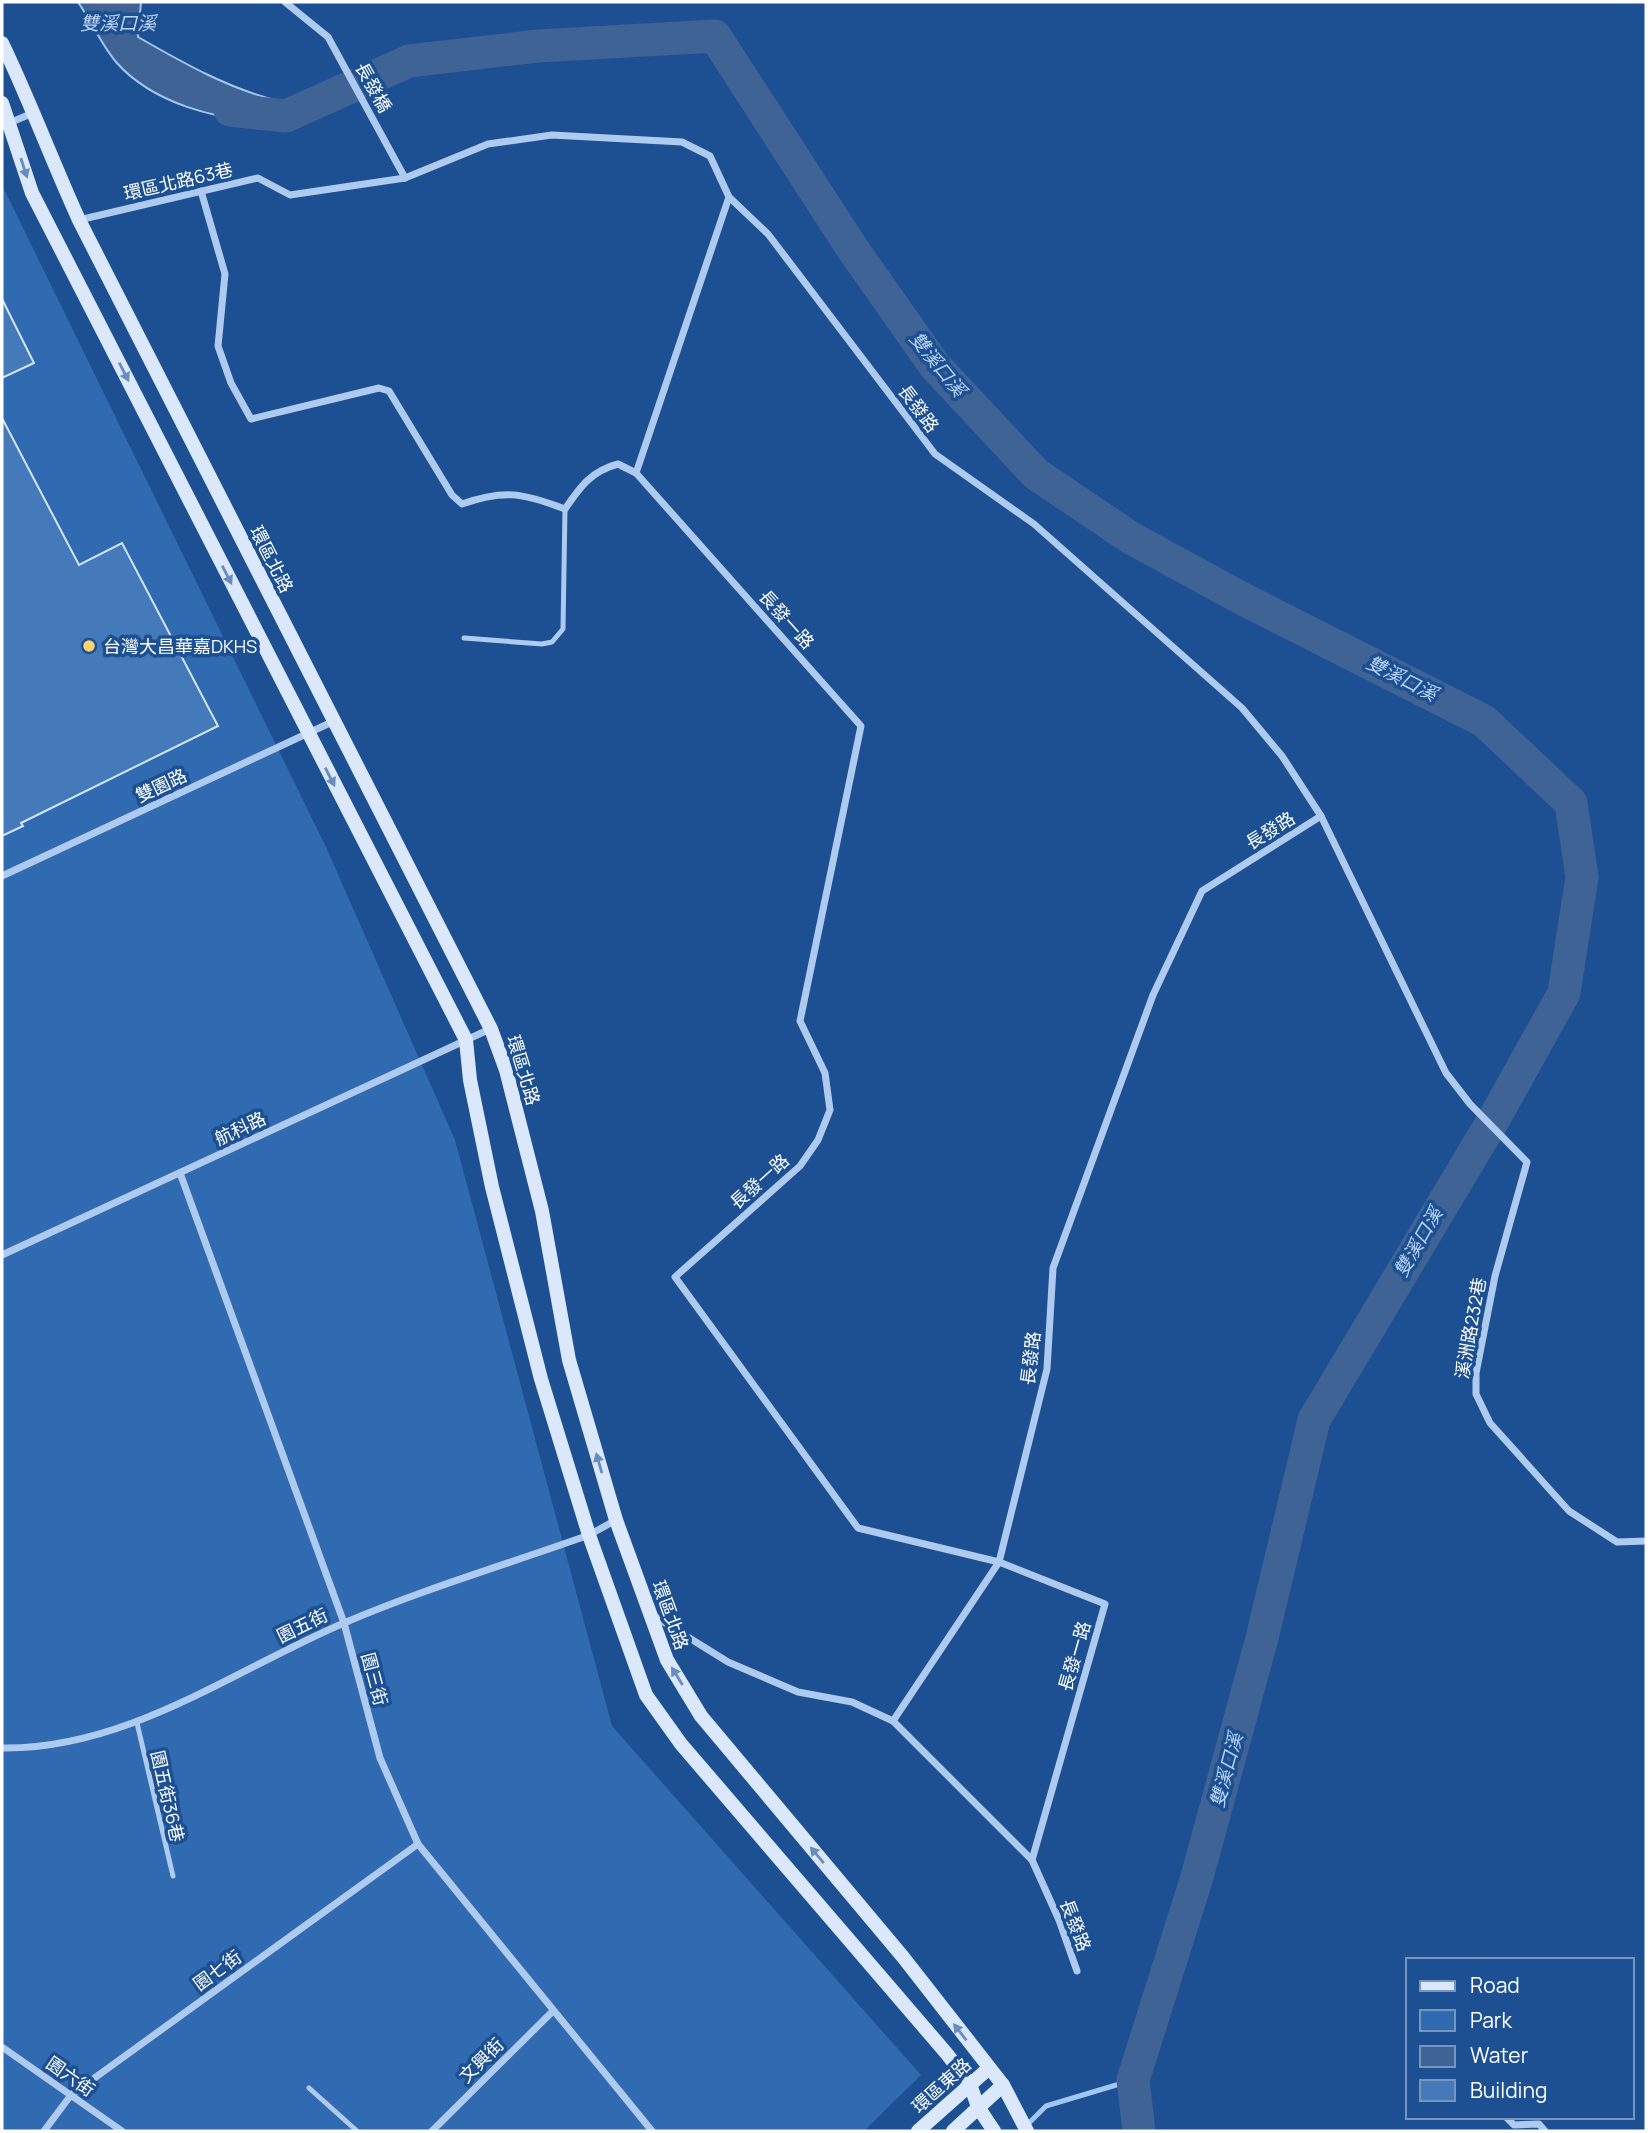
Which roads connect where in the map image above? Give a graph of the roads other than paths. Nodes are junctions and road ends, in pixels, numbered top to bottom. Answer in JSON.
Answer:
{"nodes":[{"id":1,"x":285,"y":2,"type":"edge"},
{"id":2,"x":2,"y":43,"type":"edge"},
{"id":3,"x":2,"y":103,"type":"edge"},
{"id":4,"x":35,"y":112,"type":"junction"},
{"id":5,"x":6,"y":125,"type":"edge"},
{"id":6,"x":405,"y":177,"type":"junction"},
{"id":7,"x":201,"y":191,"type":"junction"},
{"id":8,"x":729,"y":197,"type":"junction"},
{"id":9,"x":79,"y":220,"type":"junction"},
{"id":10,"x":636,"y":473,"type":"junction"},
{"id":11,"x":565,"y":509,"type":"junction"},
{"id":12,"x":464,"y":638,"type":"dead end"},
{"id":13,"x":332,"y":722,"type":"junction"},
{"id":14,"x":308,"y":734,"type":"junction"},
{"id":15,"x":1321,"y":816,"type":"junction"},
{"id":16,"x":2,"y":876,"type":"edge"},
{"id":17,"x":491,"y":1029,"type":"junction"},
{"id":18,"x":466,"y":1040,"type":"junction"},
{"id":19,"x":180,"y":1173,"type":"junction"},
{"id":20,"x":2,"y":1255,"type":"edge"},
{"id":21,"x":615,"y":1520,"type":"junction"},
{"id":22,"x":589,"y":1535,"type":"junction"},
{"id":23,"x":1646,"y":1541,"type":"edge"},
{"id":24,"x":999,"y":1562,"type":"junction"},
{"id":25,"x":651,"y":1614,"type":"junction"},
{"id":26,"x":344,"y":1623,"type":"junction"},
{"id":27,"x":893,"y":1721,"type":"junction"},
{"id":28,"x":136,"y":1723,"type":"junction"},
{"id":29,"x":2,"y":1748,"type":"edge"},
{"id":30,"x":418,"y":1844,"type":"junction"},
{"id":31,"x":1032,"y":1860,"type":"junction"},
{"id":32,"x":173,"y":1876,"type":"dead end"},
{"id":33,"x":1077,"y":1971,"type":"dead end"},
{"id":34,"x":553,"y":2011,"type":"junction"},
{"id":35,"x":2,"y":2047,"type":"edge"},
{"id":36,"x":989,"y":2068,"type":"junction"},
{"id":37,"x":971,"y":2084,"type":"junction"},
{"id":38,"x":1003,"y":2085,"type":"junction"},
{"id":39,"x":309,"y":2088,"type":"dead end"},
{"id":40,"x":71,"y":2095,"type":"junction"},
{"id":41,"x":978,"y":2107,"type":"junction"},
{"id":42,"x":1508,"y":2119,"type":"edge"},
{"id":43,"x":44,"y":2131,"type":"edge"},
{"id":44,"x":122,"y":2131,"type":"edge"},
{"id":45,"x":357,"y":2131,"type":"edge"},
{"id":46,"x":432,"y":2131,"type":"edge"},
{"id":47,"x":652,"y":2131,"type":"edge"},
{"id":48,"x":918,"y":2131,"type":"edge"},
{"id":49,"x":953,"y":2131,"type":"edge"},
{"id":50,"x":994,"y":2131,"type":"edge"},
{"id":51,"x":1027,"y":2131,"type":"edge"},
{"id":52,"x":1545,"y":2131,"type":"edge"}],
"edges":[{"from":1,"to":6,"type":"street","name":"長發橋"},
{"from":2,"to":4,"type":"street","name":"環區北路"},
{"from":3,"to":5,"type":"street"},
{"from":4,"to":5,"type":"street"},
{"from":4,"to":9,"type":"street","name":"環區北路"},
{"from":5,"to":14,"type":"street","one_way":true},
{"from":6,"to":7,"type":"street","name":"環區北路63巷"},
{"from":6,"to":8,"type":"street","name":"長發路"},
{"from":7,"to":9,"type":"street","name":"環區北路63巷"},
{"from":7,"to":11,"type":"street"},
{"from":8,"to":10,"type":"street"},
{"from":8,"to":15,"type":"street","name":"長發路"},
{"from":9,"to":13,"type":"street","name":"環區北路"},
{"from":10,"to":11,"type":"street"},
{"from":10,"to":24,"type":"street","name":"長發一路"},
{"from":11,"to":12,"type":"lane"},
{"from":13,"to":14,"type":"street","name":"雙園路"},
{"from":13,"to":17,"type":"street","name":"環區北路"},
{"from":14,"to":16,"type":"street","name":"雙園路"},
{"from":14,"to":18,"type":"street","one_way":true},
{"from":15,"to":23,"type":"street","name":"溪洲路232巷"},
{"from":15,"to":24,"type":"street","name":"長發路"},
{"from":17,"to":18,"type":"street","name":"航科路"},
{"from":21,"to":17,"type":"street","name":"環區北路","one_way":true},
{"from":18,"to":19,"type":"street","name":"航科路"},
{"from":18,"to":22,"type":"street"},
{"from":19,"to":20,"type":"street","name":"航科路"},
{"from":19,"to":26,"type":"street","name":"園三街"},
{"from":21,"to":22,"type":"street","name":"園五街"},
{"from":21,"to":25,"type":"street","name":"環區北路"},
{"from":22,"to":26,"type":"street","name":"園五街"},
{"from":22,"to":37,"type":"street"},
{"from":24,"to":27,"type":"street","name":"長發路"},
{"from":24,"to":31,"type":"street","name":"長發一路"},
{"from":25,"to":27,"type":"street"},
{"from":36,"to":25,"type":"street","name":"環區北路","one_way":true},
{"from":26,"to":28,"type":"street","name":"園五街"},
{"from":26,"to":30,"type":"street","name":"園三街"},
{"from":27,"to":31,"type":"street","name":"長發路"},
{"from":28,"to":29,"type":"street","name":"園五街"},
{"from":28,"to":32,"type":"lane","name":"園五街36巷"},
{"from":30,"to":34,"type":"street","name":"園三街"},
{"from":30,"to":40,"type":"street","name":"園七街"},
{"from":31,"to":33,"type":"street","name":"長發路"},
{"from":34,"to":46,"type":"street","name":"文興街"},
{"from":34,"to":47,"type":"street","name":"園三街"},
{"from":35,"to":40,"type":"street","name":"園六街"},
{"from":36,"to":37,"type":"street","name":"環區東路"},
{"from":36,"to":38,"type":"street","name":"環區北路"},
{"from":37,"to":41,"type":"street"},
{"from":37,"to":48,"type":"street","name":"環區東路"},
{"from":38,"to":41,"type":"street"},
{"from":38,"to":51,"type":"street","name":"環區北路"},
{"from":39,"to":45,"type":"lane"},
{"from":40,"to":43,"type":"street","name":"園七街"},
{"from":40,"to":44,"type":"street","name":"園六街"},
{"from":41,"to":49,"type":"street"},
{"from":41,"to":50,"type":"street"},
{"from":42,"to":52,"type":"street"}]}
